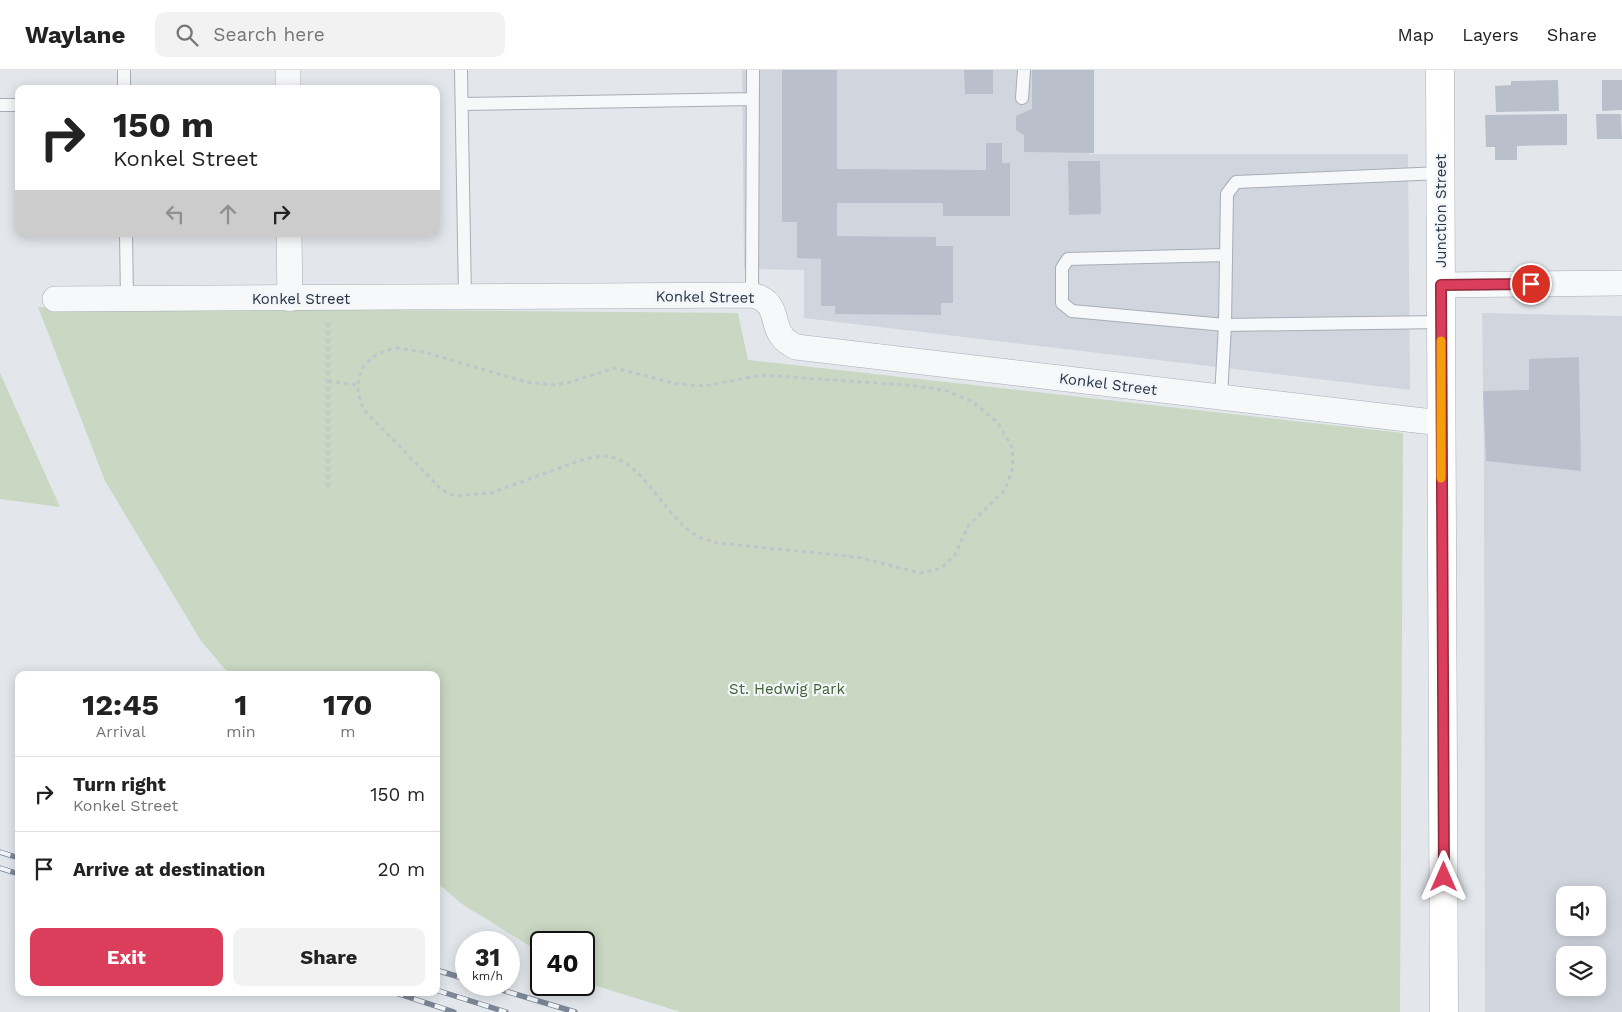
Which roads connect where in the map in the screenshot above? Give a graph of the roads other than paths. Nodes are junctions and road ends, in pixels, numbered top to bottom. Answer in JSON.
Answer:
{"nodes":[{"id":1,"x":124,"y":70,"type":"edge"},
{"id":2,"x":288,"y":70,"type":"edge"},
{"id":3,"x":462,"y":70,"type":"edge"},
{"id":4,"x":753,"y":70,"type":"edge"},
{"id":5,"x":1024,"y":70,"type":"edge"},
{"id":6,"x":1440,"y":70,"type":"edge"},
{"id":7,"x":124,"y":85,"type":"edge"},
{"id":8,"x":288,"y":85,"type":"edge"},
{"id":9,"x":1022,"y":98,"type":"dead end"},
{"id":10,"x":753,"y":99,"type":"junction"},
{"id":11,"x":0,"y":104,"type":"edge"},
{"id":12,"x":462,"y":104,"type":"junction"},
{"id":13,"x":15,"y":105,"type":"edge"},
{"id":14,"x":1440,"y":173,"type":"junction"},
{"id":15,"x":126,"y":237,"type":"edge"},
{"id":16,"x":289,"y":237,"type":"edge"},
{"id":17,"x":1226,"y":255,"type":"junction"},
{"id":18,"x":1622,"y":283,"type":"edge"},
{"id":19,"x":1441,"y":285,"type":"junction"},
{"id":20,"x":752,"y":295,"type":"junction"},
{"id":21,"x":465,"y":298,"type":"junction"},
{"id":22,"x":55,"y":299,"type":"dead end"},
{"id":23,"x":127,"y":299,"type":"junction"},
{"id":24,"x":290,"y":299,"type":"junction"},
{"id":25,"x":1441,"y":322,"type":"junction"},
{"id":26,"x":1226,"y":325,"type":"junction"},
{"id":27,"x":1221,"y":397,"type":"junction"},
{"id":28,"x":1441,"y":423,"type":"junction"},
{"id":29,"x":1444,"y":1012,"type":"edge"}],
"edges":[{"from":1,"to":7,"type":"lane"},
{"from":2,"to":8,"type":"street"},
{"from":3,"to":12,"type":"lane"},
{"from":4,"to":10,"type":"lane"},
{"from":5,"to":9,"type":"lane"},
{"from":6,"to":14,"type":"street","name":"Junction Street"},
{"from":10,"to":12,"type":"lane"},
{"from":10,"to":20,"type":"lane"},
{"from":11,"to":13,"type":"lane"},
{"from":12,"to":21,"type":"lane"},
{"from":14,"to":17,"type":"lane"},
{"from":14,"to":19,"type":"street","name":"Junction Street"},
{"from":15,"to":23,"type":"lane"},
{"from":16,"to":24,"type":"street"},
{"from":17,"to":26,"type":"lane"},
{"from":17,"to":26,"type":"lane"},
{"from":18,"to":19,"type":"street"},
{"from":19,"to":25,"type":"street","name":"Junction Street"},
{"from":20,"to":21,"type":"street","name":"Konkel Street"},
{"from":20,"to":27,"type":"street","name":"Konkel Street"},
{"from":21,"to":24,"type":"street","name":"Konkel Street"},
{"from":22,"to":23,"type":"street","name":"Konkel Street"},
{"from":23,"to":24,"type":"street","name":"Konkel Street"},
{"from":25,"to":26,"type":"lane"},
{"from":25,"to":28,"type":"street","name":"Junction Street"},
{"from":26,"to":27,"type":"lane"},
{"from":27,"to":28,"type":"street","name":"Konkel Street"},
{"from":28,"to":29,"type":"street","name":"Junction Street"}]}
